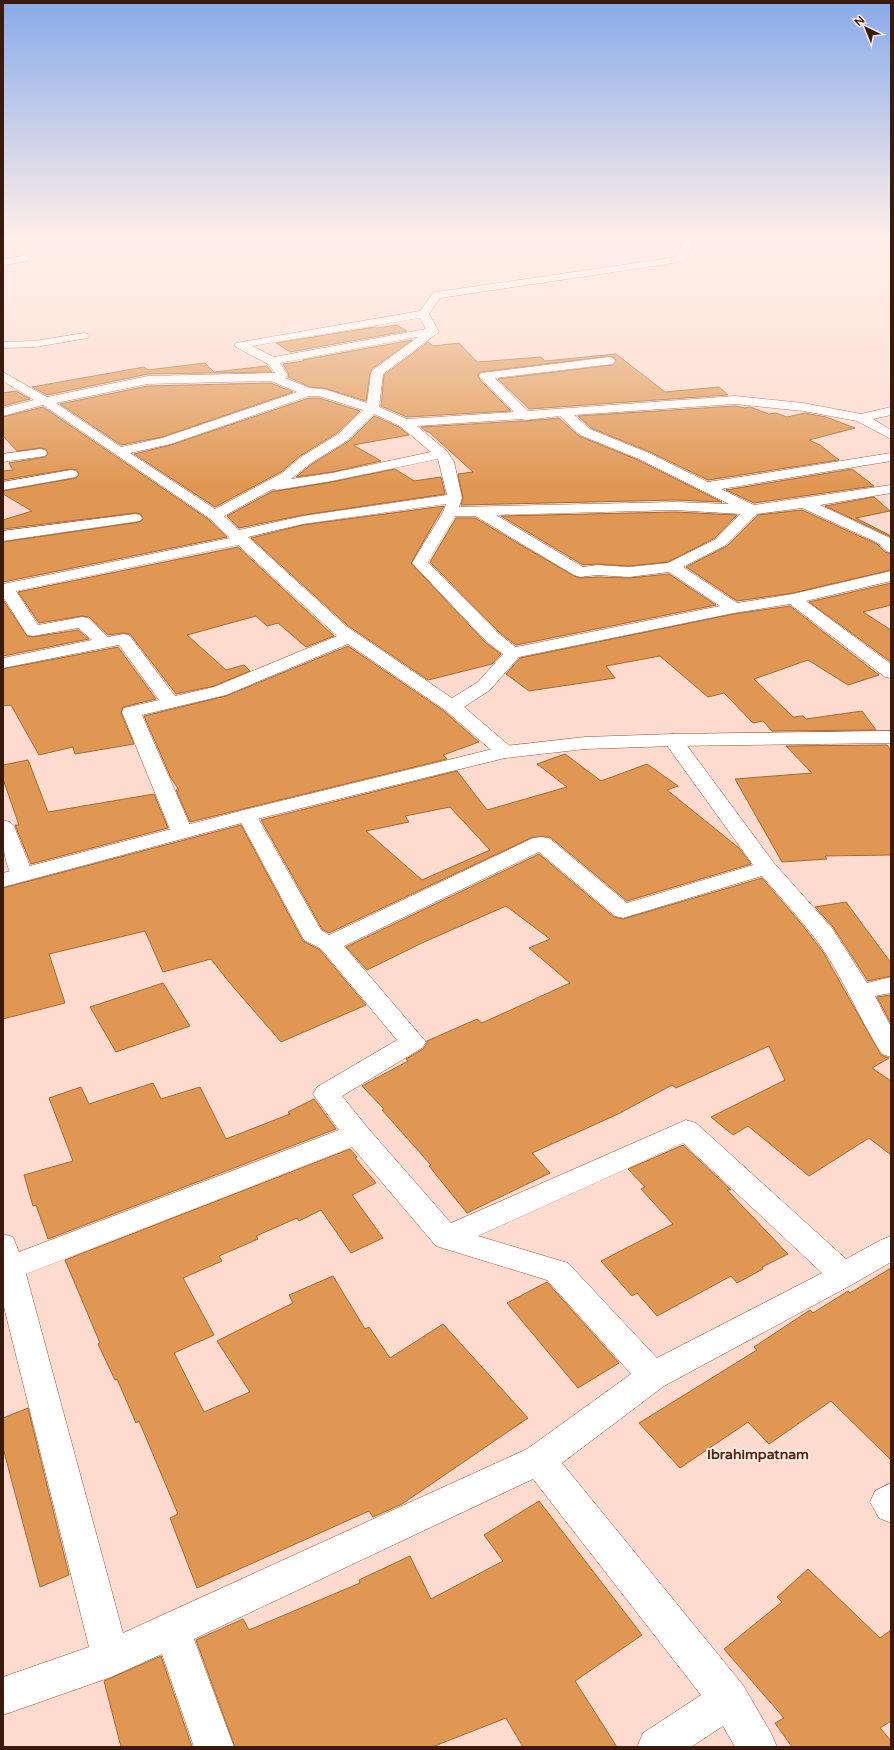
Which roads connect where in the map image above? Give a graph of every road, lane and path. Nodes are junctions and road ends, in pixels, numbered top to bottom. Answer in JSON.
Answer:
{"nodes":[{"id":1,"x":378,"y":322,"type":"edge"},
{"id":2,"x":428,"y":322,"type":"edge"},
{"id":3,"x":433,"y":332,"type":"junction"},
{"id":4,"x":84,"y":336,"type":"dead end"},
{"id":5,"x":3,"y":345,"type":"edge"},
{"id":6,"x":272,"y":361,"type":"junction"},
{"id":7,"x":609,"y":361,"type":"dead end"},
{"id":8,"x":3,"y":376,"type":"edge"},
{"id":9,"x":273,"y":377,"type":"junction"},
{"id":10,"x":308,"y":392,"type":"junction"},
{"id":11,"x":45,"y":401,"type":"junction"},
{"id":12,"x":372,"y":409,"type":"junction"},
{"id":13,"x":891,"y":411,"type":"edge"},
{"id":14,"x":3,"y":412,"type":"edge"},
{"id":15,"x":563,"y":412,"type":"junction"},
{"id":16,"x":526,"y":416,"type":"junction"},
{"id":17,"x":861,"y":418,"type":"junction"},
{"id":18,"x":405,"y":423,"type":"junction"},
{"id":19,"x":891,"y":435,"type":"edge"},
{"id":20,"x":119,"y":452,"type":"junction"},
{"id":21,"x":40,"y":453,"type":"dead end"},
{"id":22,"x":442,"y":454,"type":"junction"},
{"id":23,"x":3,"y":458,"type":"edge"},
{"id":24,"x":891,"y":458,"type":"edge"},
{"id":25,"x":71,"y":474,"type":"dead end"},
{"id":26,"x":3,"y":486,"type":"edge"},
{"id":27,"x":705,"y":487,"type":"junction"},
{"id":28,"x":266,"y":488,"type":"junction"},
{"id":29,"x":891,"y":489,"type":"edge"},
{"id":30,"x":804,"y":504,"type":"junction"},
{"id":31,"x":452,"y":505,"type":"junction"},
{"id":32,"x":752,"y":510,"type":"junction"},
{"id":33,"x":478,"y":511,"type":"junction"},
{"id":34,"x":214,"y":515,"type":"junction"},
{"id":35,"x":135,"y":518,"type":"dead end"},
{"id":36,"x":3,"y":536,"type":"edge"},
{"id":37,"x":240,"y":537,"type":"junction"},
{"id":38,"x":891,"y":548,"type":"edge"},
{"id":39,"x":672,"y":567,"type":"junction"},
{"id":40,"x":891,"y":576,"type":"edge"},
{"id":41,"x":4,"y":589,"type":"edge"},
{"id":42,"x":793,"y":599,"type":"junction"},
{"id":43,"x":734,"y":608,"type":"junction"},
{"id":44,"x":349,"y":637,"type":"junction"},
{"id":45,"x":104,"y":642,"type":"junction"},
{"id":46,"x":513,"y":652,"type":"junction"},
{"id":47,"x":3,"y":663,"type":"edge"},
{"id":48,"x":891,"y":673,"type":"edge"},
{"id":49,"x":170,"y":702,"type":"junction"},
{"id":50,"x":452,"y":706,"type":"junction"},
{"id":51,"x":891,"y":736,"type":"edge"},
{"id":52,"x":673,"y":740,"type":"junction"},
{"id":53,"x":505,"y":752,"type":"junction"},
{"id":54,"x":248,"y":815,"type":"junction"},
{"id":55,"x":3,"y":826,"type":"edge"},
{"id":56,"x":182,"y":832,"type":"junction"},
{"id":57,"x":766,"y":868,"type":"junction"},
{"id":58,"x":12,"y":877,"type":"edge"},
{"id":59,"x":329,"y":944,"type":"junction"},
{"id":60,"x":891,"y":985,"type":"edge"},
{"id":61,"x":861,"y":992,"type":"junction"},
{"id":62,"x":891,"y":1048,"type":"edge"},
{"id":63,"x":357,"y":1134,"type":"junction"},
{"id":64,"x":446,"y":1238,"type":"junction"},
{"id":65,"x":891,"y":1248,"type":"edge"},
{"id":66,"x":5,"y":1261,"type":"edge"},
{"id":67,"x":844,"y":1276,"type":"junction"},
{"id":68,"x":653,"y":1376,"type":"junction"},
{"id":69,"x":539,"y":1460,"type":"junction"},
{"id":70,"x":891,"y":1499,"type":"edge"},
{"id":71,"x":891,"y":1507,"type":"edge"},
{"id":72,"x":172,"y":1629,"type":"junction"},
{"id":73,"x":111,"y":1658,"type":"junction"},
{"id":74,"x":3,"y":1696,"type":"edge"},
{"id":75,"x":729,"y":1699,"type":"junction"},
{"id":76,"x":214,"y":1747,"type":"edge"},
{"id":77,"x":657,"y":1747,"type":"edge"},
{"id":78,"x":758,"y":1747,"type":"edge"}],
"edges":[{"from":1,"to":6,"type":"street"},
{"from":2,"to":3,"type":"street"},
{"from":3,"to":6,"type":"street"},
{"from":3,"to":12,"type":"street"},
{"from":4,"to":5,"type":"street"},
{"from":6,"to":9,"type":"street"},
{"from":7,"to":16,"type":"street"},
{"from":8,"to":11,"type":"street"},
{"from":9,"to":10,"type":"street"},
{"from":9,"to":11,"type":"street"},
{"from":10,"to":12,"type":"street"},
{"from":10,"to":20,"type":"street"},
{"from":11,"to":14,"type":"street"},
{"from":11,"to":20,"type":"street"},
{"from":12,"to":18,"type":"street"},
{"from":12,"to":28,"type":"street"},
{"from":13,"to":17,"type":"street"},
{"from":15,"to":16,"type":"street"},
{"from":15,"to":17,"type":"street"},
{"from":15,"to":27,"type":"street"},
{"from":16,"to":18,"type":"street"},
{"from":17,"to":19,"type":"street"},
{"from":18,"to":22,"type":"street"},
{"from":20,"to":34,"type":"street"},
{"from":21,"to":23,"type":"street"},
{"from":22,"to":28,"type":"street"},
{"from":22,"to":31,"type":"street"},
{"from":24,"to":27,"type":"street"},
{"from":25,"to":26,"type":"street"},
{"from":27,"to":32,"type":"street"},
{"from":28,"to":34,"type":"street"},
{"from":29,"to":30,"type":"street"},
{"from":30,"to":32,"type":"street"},
{"from":30,"to":38,"type":"street"},
{"from":31,"to":33,"type":"street"},
{"from":31,"to":37,"type":"street"},
{"from":31,"to":46,"type":"street"},
{"from":32,"to":33,"type":"street"},
{"from":32,"to":39,"type":"street"},
{"from":33,"to":39,"type":"street"},
{"from":34,"to":37,"type":"street"},
{"from":35,"to":36,"type":"street"},
{"from":37,"to":41,"type":"street"},
{"from":37,"to":44,"type":"street"},
{"from":39,"to":43,"type":"street"},
{"from":40,"to":42,"type":"street"},
{"from":41,"to":45,"type":"street"},
{"from":42,"to":43,"type":"street"},
{"from":42,"to":48,"type":"street"},
{"from":43,"to":46,"type":"street"},
{"from":44,"to":49,"type":"street"},
{"from":44,"to":50,"type":"street"},
{"from":45,"to":47,"type":"street"},
{"from":45,"to":49,"type":"street"},
{"from":46,"to":50,"type":"street"},
{"from":49,"to":56,"type":"street"},
{"from":50,"to":53,"type":"street"},
{"from":51,"to":52,"type":"street"},
{"from":52,"to":53,"type":"street"},
{"from":52,"to":57,"type":"street"},
{"from":53,"to":54,"type":"street"},
{"from":54,"to":56,"type":"street"},
{"from":54,"to":59,"type":"street"},
{"from":55,"to":58,"type":"street"},
{"from":56,"to":58,"type":"street"},
{"from":57,"to":59,"type":"street"},
{"from":57,"to":61,"type":"street"},
{"from":59,"to":63,"type":"street"},
{"from":60,"to":61,"type":"street"},
{"from":61,"to":62,"type":"street"},
{"from":63,"to":64,"type":"street"},
{"from":63,"to":66,"type":"street"},
{"from":64,"to":67,"type":"street"},
{"from":64,"to":68,"type":"street"},
{"from":65,"to":67,"type":"street"},
{"from":66,"to":73,"type":"street"},
{"from":67,"to":68,"type":"street"},
{"from":68,"to":69,"type":"street"},
{"from":69,"to":72,"type":"street"},
{"from":69,"to":75,"type":"street"},
{"from":70,"to":71,"type":"street"},
{"from":72,"to":73,"type":"street"},
{"from":72,"to":76,"type":"street"},
{"from":73,"to":74,"type":"street"},
{"from":75,"to":77,"type":"street"},
{"from":75,"to":78,"type":"street"}]}
